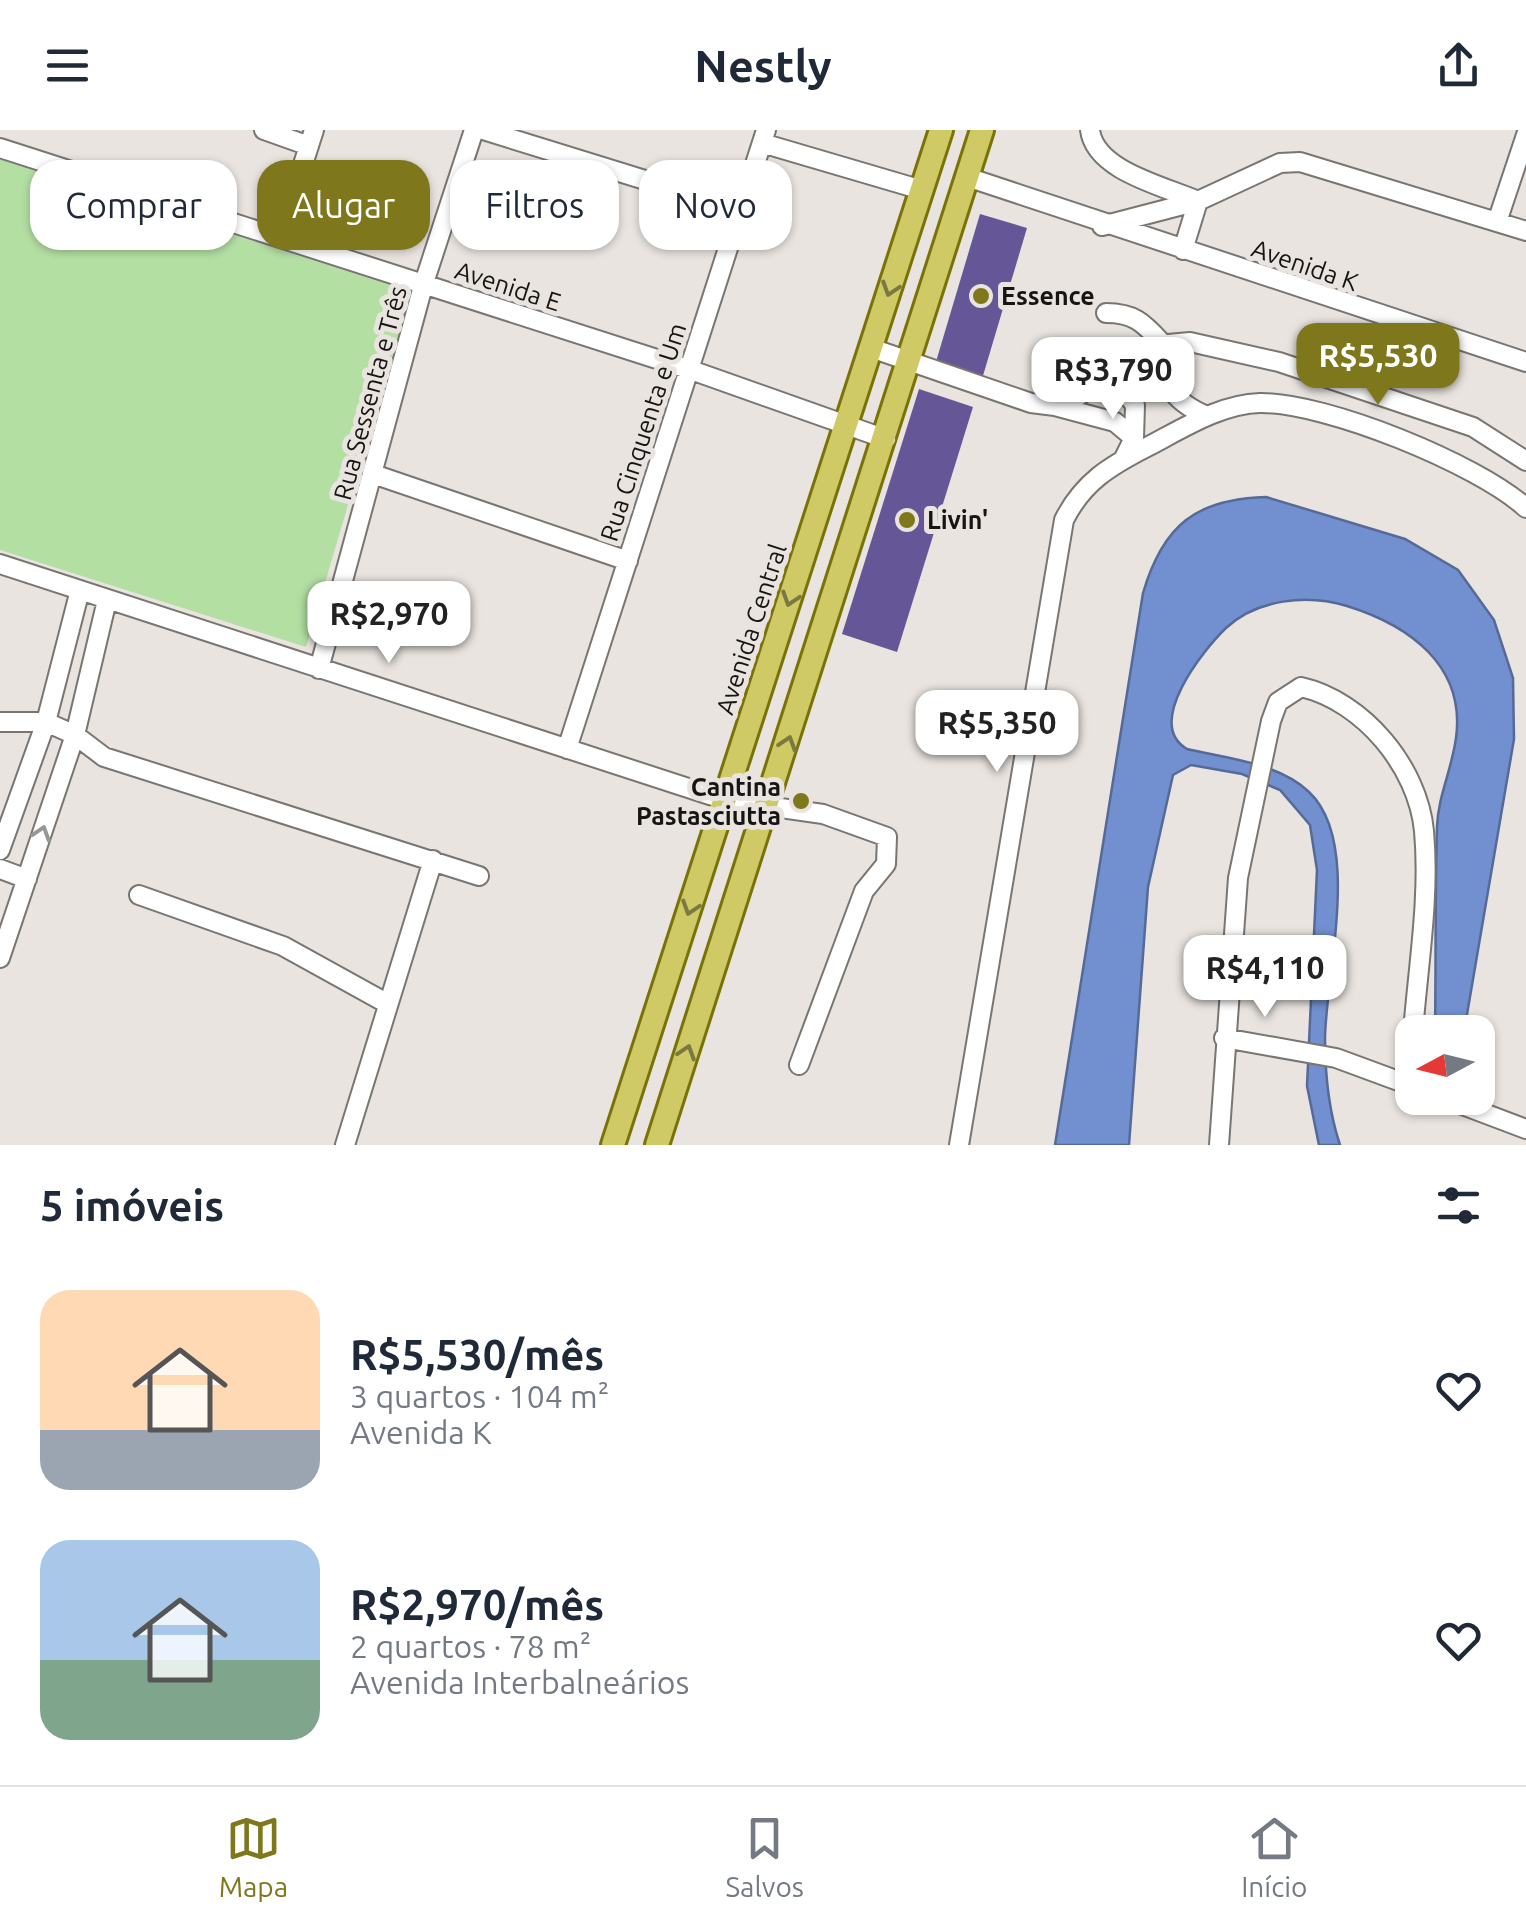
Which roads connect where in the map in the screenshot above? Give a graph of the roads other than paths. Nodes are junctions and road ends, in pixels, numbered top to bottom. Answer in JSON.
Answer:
{"nodes":[{"id":1,"x":264,"y":130,"type":"edge"},
{"id":2,"x":474,"y":130,"type":"edge"},
{"id":3,"x":483,"y":130,"type":"edge"},
{"id":4,"x":941,"y":130,"type":"edge"},
{"id":5,"x":982,"y":130,"type":"edge"},
{"id":6,"x":1090,"y":130,"type":"edge"},
{"id":7,"x":1526,"y":134,"type":"edge"},
{"id":8,"x":764,"y":136,"type":"edge"},
{"id":9,"x":311,"y":138,"type":"edge"},
{"id":10,"x":0,"y":148,"type":"edge"},
{"id":11,"x":756,"y":160,"type":"edge"},
{"id":12,"x":967,"y":177,"type":"junction"},
{"id":13,"x":639,"y":178,"type":"edge"},
{"id":14,"x":922,"y":190,"type":"junction"},
{"id":15,"x":1198,"y":201,"type":"junction"},
{"id":16,"x":1498,"y":222,"type":"junction"},
{"id":17,"x":1102,"y":226,"type":"junction"},
{"id":18,"x":1526,"y":231,"type":"edge"},
{"id":19,"x":727,"y":250,"type":"edge"},
{"id":20,"x":1184,"y":250,"type":"junction"},
{"id":21,"x":424,"y":286,"type":"junction"},
{"id":22,"x":1106,"y":313,"type":"dead end"},
{"id":23,"x":1161,"y":342,"type":"junction"},
{"id":24,"x":871,"y":348,"type":"junction"},
{"id":25,"x":1526,"y":362,"type":"edge"},
{"id":26,"x":907,"y":363,"type":"junction"},
{"id":27,"x":691,"y":370,"type":"junction"},
{"id":28,"x":1101,"y":378,"type":"junction"},
{"id":29,"x":1168,"y":390,"type":"junction"},
{"id":30,"x":1135,"y":405,"type":"junction"},
{"id":31,"x":1055,"y":406,"type":"junction"},
{"id":32,"x":1207,"y":416,"type":"junction"},
{"id":33,"x":846,"y":424,"type":"junction"},
{"id":34,"x":1134,"y":438,"type":"junction"},
{"id":35,"x":886,"y":439,"type":"junction"},
{"id":36,"x":1124,"y":458,"type":"junction"},
{"id":37,"x":1526,"y":461,"type":"edge"},
{"id":38,"x":376,"y":475,"type":"junction"},
{"id":39,"x":1526,"y":508,"type":"edge"},
{"id":40,"x":628,"y":561,"type":"junction"},
{"id":41,"x":0,"y":564,"type":"edge"},
{"id":42,"x":80,"y":590,"type":"junction"},
{"id":43,"x":108,"y":600,"type":"junction"},
{"id":44,"x":61,"y":668,"type":"junction"},
{"id":45,"x":320,"y":669,"type":"junction"},
{"id":46,"x":91,"y":676,"type":"junction"},
{"id":47,"x":0,"y":722,"type":"edge"},
{"id":48,"x":46,"y":722,"type":"junction"},
{"id":49,"x":75,"y":734,"type":"junction"},
{"id":50,"x":567,"y":749,"type":"junction"},
{"id":51,"x":725,"y":800,"type":"junction"},
{"id":52,"x":766,"y":809,"type":"junction"},
{"id":53,"x":0,"y":850,"type":"edge"},
{"id":54,"x":433,"y":860,"type":"junction"},
{"id":55,"x":0,"y":870,"type":"edge"},
{"id":56,"x":479,"y":876,"type":"dead end"},
{"id":57,"x":27,"y":879,"type":"junction"},
{"id":58,"x":139,"y":895,"type":"dead end"},
{"id":59,"x":0,"y":958,"type":"edge"},
{"id":60,"x":388,"y":1004,"type":"junction"},
{"id":61,"x":1414,"y":1015,"type":"edge"},
{"id":62,"x":1224,"y":1038,"type":"junction"},
{"id":63,"x":798,"y":1065,"type":"dead end"},
{"id":64,"x":1395,"y":1080,"type":"edge"},
{"id":65,"x":1491,"y":1115,"type":"edge"},
{"id":66,"x":1222,"y":1123,"type":"junction"},
{"id":67,"x":1526,"y":1129,"type":"edge"},
{"id":68,"x":345,"y":1145,"type":"edge"},
{"id":69,"x":613,"y":1145,"type":"edge"},
{"id":70,"x":657,"y":1145,"type":"edge"},
{"id":71,"x":959,"y":1145,"type":"edge"},
{"id":72,"x":1219,"y":1145,"type":"edge"},
{"id":73,"x":1230,"y":1145,"type":"edge"}],
"edges":[{"from":1,"to":9,"type":"street"},
{"from":2,"to":21,"type":"street","name":"Rua Sessenta e Três"},
{"from":3,"to":13,"type":"street"},
{"from":4,"to":14,"type":"main road","name":"Avenida Central"},
{"from":5,"to":12,"type":"main road"},
{"from":6,"to":15,"type":"street"},
{"from":7,"to":16,"type":"street"},
{"from":8,"to":11,"type":"street","name":"Rua Cinquenta e Um"},
{"from":8,"to":14,"type":"street"},
{"from":10,"to":21,"type":"street","name":"Avenida E"},
{"from":12,"to":17,"type":"street","name":"Avenida K"},
{"from":12,"to":26,"type":"main road"},
{"from":14,"to":24,"type":"main road","name":"Avenida Central","one_way":true},
{"from":15,"to":16,"type":"street"},
{"from":15,"to":17,"type":"street"},
{"from":15,"to":20,"type":"street"},
{"from":16,"to":18,"type":"street"},
{"from":17,"to":20,"type":"street","name":"Avenida K"},
{"from":19,"to":27,"type":"street","name":"Rua Cinquenta e Um"},
{"from":20,"to":25,"type":"street","name":"Avenida K"},
{"from":21,"to":27,"type":"street","name":"Avenida E"},
{"from":21,"to":38,"type":"street","name":"Rua Sessenta e Três"},
{"from":22,"to":23,"type":"street"},
{"from":23,"to":28,"type":"street"},
{"from":23,"to":29,"type":"street"},
{"from":23,"to":37,"type":"street"},
{"from":24,"to":26,"type":"street"},
{"from":24,"to":33,"type":"main road","name":"Avenida Central"},
{"from":26,"to":31,"type":"street"},
{"from":26,"to":35,"type":"main road"},
{"from":27,"to":33,"type":"street","name":"Avenida E"},
{"from":27,"to":40,"type":"street","name":"Rua Cinquenta e Um"},
{"from":28,"to":30,"type":"street"},
{"from":28,"to":31,"type":"street"},
{"from":29,"to":30,"type":"street"},
{"from":29,"to":32,"type":"street"},
{"from":30,"to":34,"type":"street"},
{"from":31,"to":34,"type":"street"},
{"from":32,"to":36,"type":"street"},
{"from":32,"to":39,"type":"street"},
{"from":33,"to":35,"type":"street","name":"Avenida E"},
{"from":33,"to":51,"type":"main road","name":"Avenida Central","one_way":true},
{"from":34,"to":36,"type":"street"},
{"from":52,"to":35,"type":"main road","one_way":true},
{"from":36,"to":71,"type":"street"},
{"from":38,"to":40,"type":"street"},
{"from":38,"to":45,"type":"street","name":"Rua Sessenta e Três"},
{"from":40,"to":50,"type":"street","name":"Rua Cinquenta e Um"},
{"from":41,"to":42,"type":"street"},
{"from":42,"to":43,"type":"street"},
{"from":42,"to":44,"type":"street"},
{"from":43,"to":45,"type":"street"},
{"from":43,"to":46,"type":"street"},
{"from":44,"to":46,"type":"street"},
{"from":44,"to":48,"type":"street"},
{"from":45,"to":50,"type":"street"},
{"from":46,"to":49,"type":"street"},
{"from":47,"to":48,"type":"street"},
{"from":48,"to":49,"type":"street"},
{"from":48,"to":53,"type":"street"},
{"from":49,"to":54,"type":"street"},
{"from":57,"to":49,"type":"street","one_way":true},
{"from":50,"to":51,"type":"street"},
{"from":51,"to":52,"type":"street"},
{"from":51,"to":69,"type":"main road","name":"Avenida Central","one_way":true},
{"from":52,"to":63,"type":"street"},
{"from":70,"to":52,"type":"main road","one_way":true},
{"from":54,"to":56,"type":"street"},
{"from":54,"to":60,"type":"street"},
{"from":55,"to":57,"type":"street"},
{"from":57,"to":59,"type":"street"},
{"from":58,"to":60,"type":"street"},
{"from":60,"to":68,"type":"street"},
{"from":61,"to":62,"type":"street"},
{"from":62,"to":64,"type":"street"},
{"from":62,"to":66,"type":"street"},
{"from":65,"to":67,"type":"street"},
{"from":66,"to":72,"type":"street"},
{"from":66,"to":73,"type":"street"}]}
